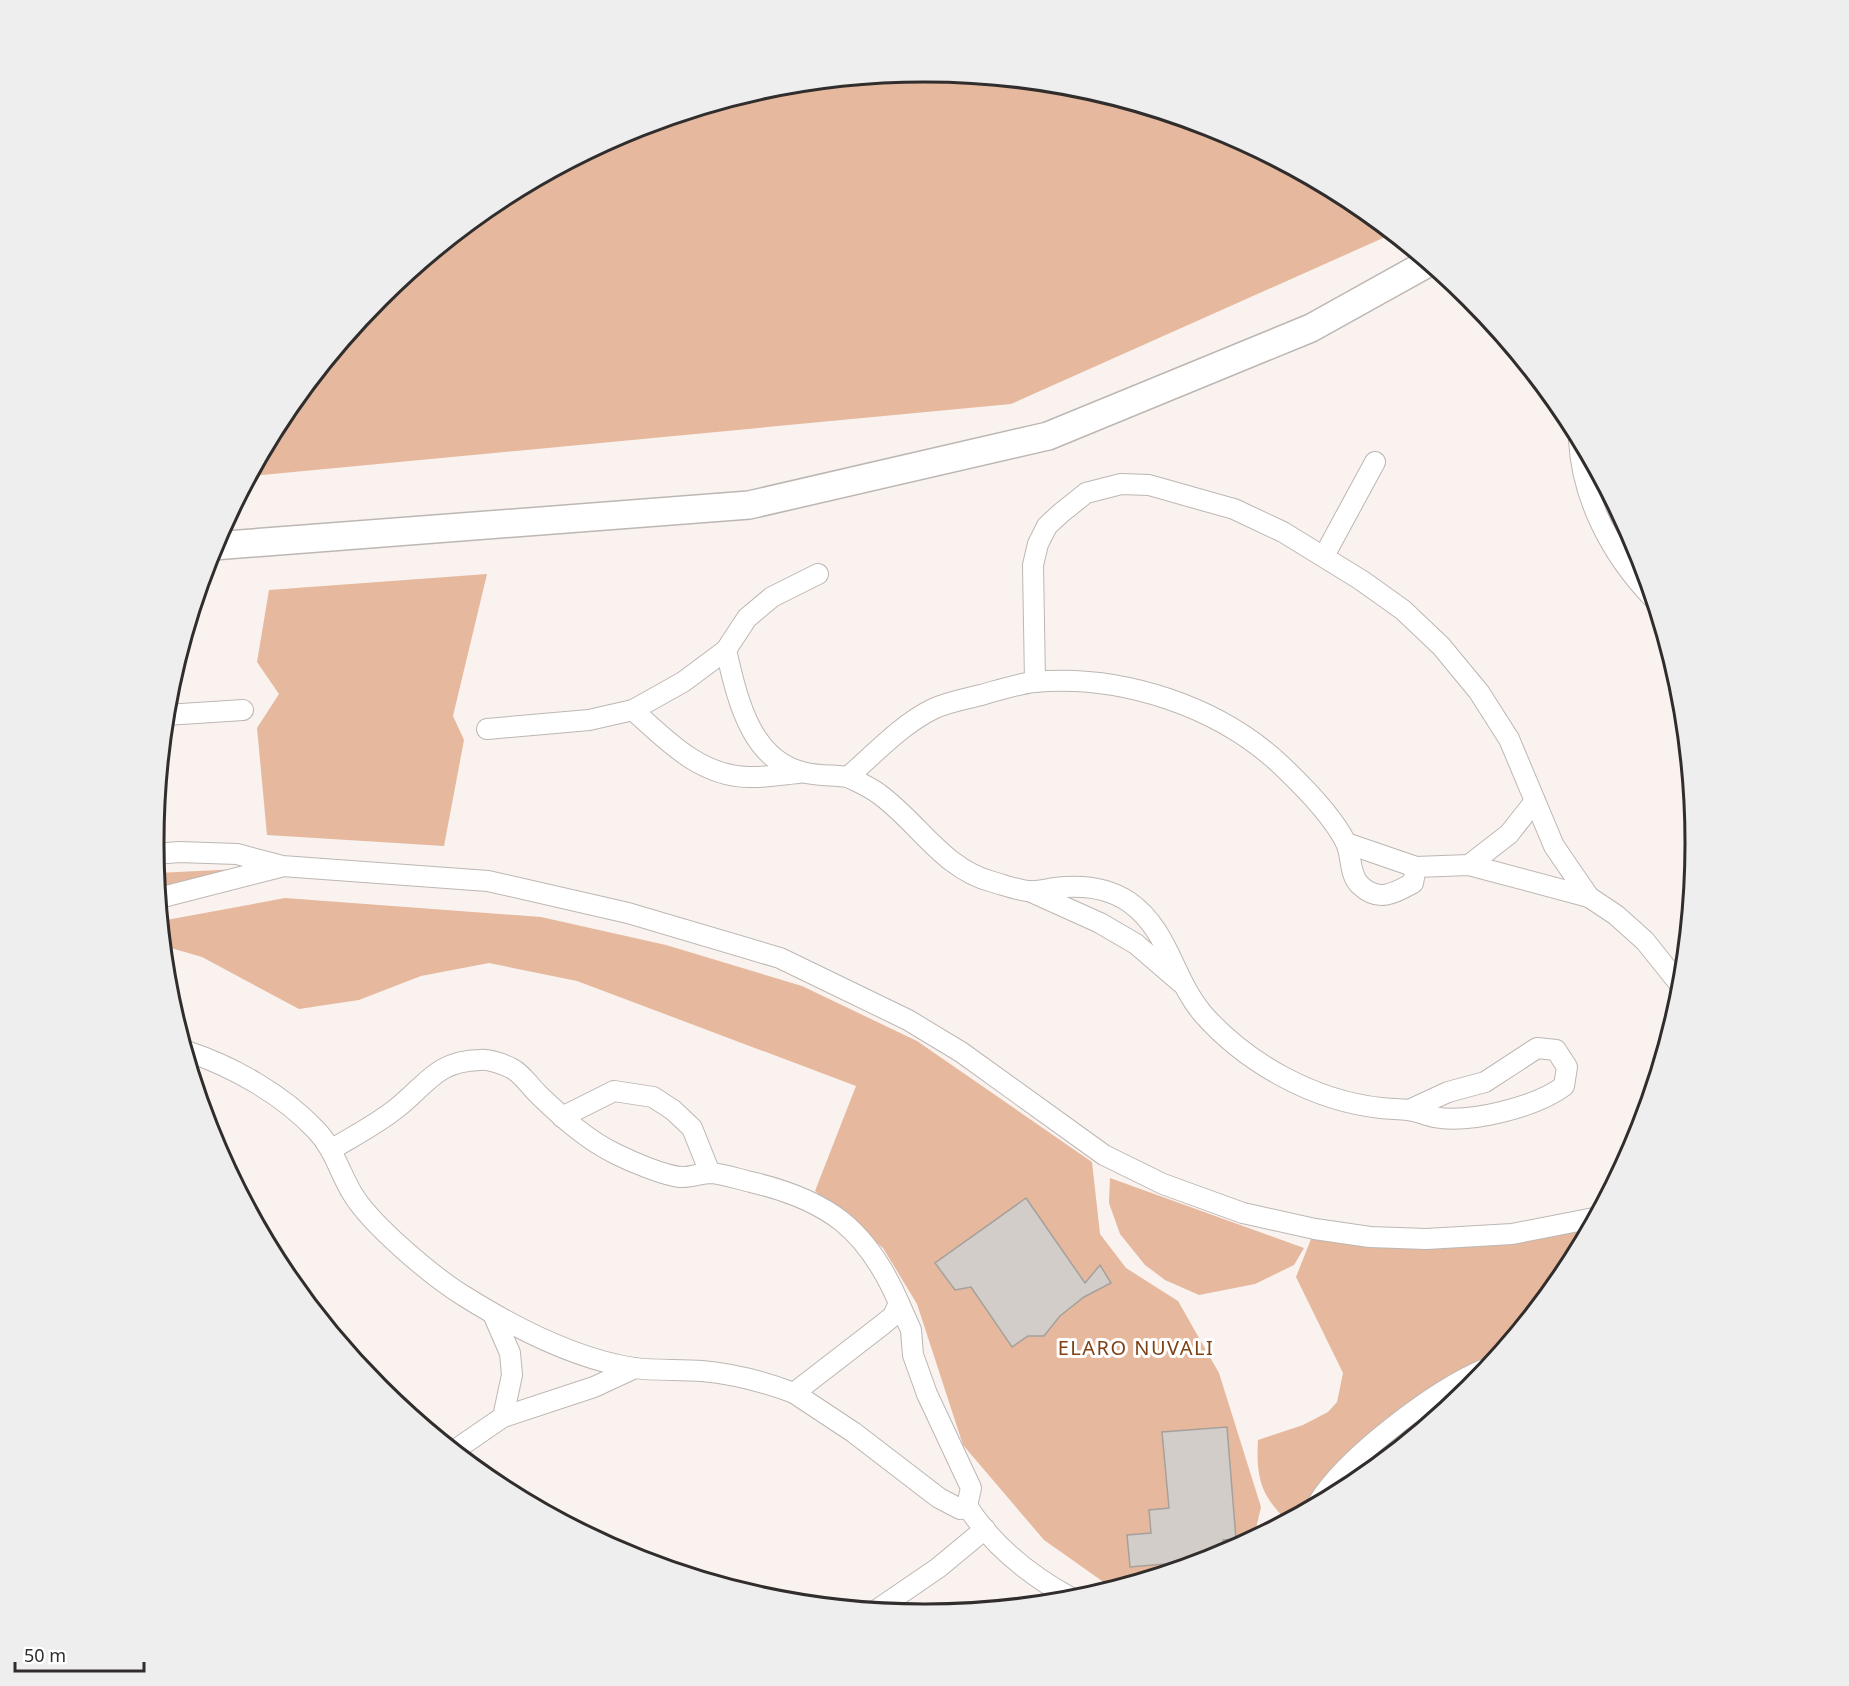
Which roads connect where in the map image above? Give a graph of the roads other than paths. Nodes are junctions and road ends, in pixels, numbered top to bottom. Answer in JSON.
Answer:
{"nodes":[{"id":1,"x":1421,"y":267,"type":"edge"},
{"id":2,"x":1582,"y":461,"type":"edge"},
{"id":3,"x":1375,"y":462,"type":"dead end"},
{"id":4,"x":225,"y":545,"type":"edge"},
{"id":5,"x":1324,"y":556,"type":"junction"},
{"id":6,"x":818,"y":574,"type":"dead end"},
{"id":7,"x":1639,"y":584,"type":"edge"},
{"id":8,"x":726,"y":650,"type":"junction"},
{"id":9,"x":1035,"y":682,"type":"junction"},
{"id":10,"x":243,"y":710,"type":"dead end"},
{"id":11,"x":633,"y":710,"type":"junction"},
{"id":12,"x":176,"y":714,"type":"edge"},
{"id":13,"x":487,"y":729,"type":"dead end"},
{"id":14,"x":805,"y":773,"type":"junction"},
{"id":15,"x":848,"y":777,"type":"junction"},
{"id":16,"x":1535,"y":801,"type":"junction"},
{"id":17,"x":1346,"y":843,"type":"junction"},
{"id":18,"x":164,"y":853,"type":"edge"},
{"id":19,"x":1469,"y":865,"type":"junction"},
{"id":20,"x":282,"y":866,"type":"junction"},
{"id":21,"x":1416,"y":867,"type":"junction"},
{"id":22,"x":1029,"y":891,"type":"junction"},
{"id":23,"x":166,"y":896,"type":"edge"},
{"id":24,"x":1589,"y":897,"type":"junction"},
{"id":25,"x":1673,"y":975,"type":"edge"},
{"id":26,"x":1182,"y":983,"type":"junction"},
{"id":27,"x":194,"y":1054,"type":"edge"},
{"id":28,"x":1409,"y":1110,"type":"junction"},
{"id":29,"x":562,"y":1116,"type":"junction"},
{"id":30,"x":332,"y":1149,"type":"junction"},
{"id":31,"x":710,"y":1173,"type":"junction"},
{"id":32,"x":1585,"y":1220,"type":"edge"},
{"id":33,"x":899,"y":1303,"type":"junction"},
{"id":34,"x":493,"y":1314,"type":"junction"},
{"id":35,"x":635,"y":1368,"type":"junction"},
{"id":36,"x":1458,"y":1385,"type":"edge"},
{"id":37,"x":794,"y":1393,"type":"junction"},
{"id":38,"x":503,"y":1417,"type":"junction"},
{"id":39,"x":461,"y":1446,"type":"edge"},
{"id":40,"x":1333,"y":1484,"type":"edge"},
{"id":41,"x":968,"y":1506,"type":"junction"},
{"id":42,"x":985,"y":1529,"type":"junction"},
{"id":43,"x":1059,"y":1591,"type":"edge"},
{"id":44,"x":888,"y":1603,"type":"edge"}],
"edges":[{"from":1,"to":4,"type":"street"},
{"from":2,"to":7,"type":"street"},
{"from":3,"to":5,"type":"street"},
{"from":5,"to":9,"type":"street"},
{"from":5,"to":16,"type":"street"},
{"from":6,"to":8,"type":"street"},
{"from":8,"to":11,"type":"street"},
{"from":8,"to":14,"type":"street"},
{"from":9,"to":15,"type":"street"},
{"from":9,"to":17,"type":"street"},
{"from":10,"to":12,"type":"street"},
{"from":11,"to":13,"type":"street"},
{"from":11,"to":14,"type":"street"},
{"from":14,"to":15,"type":"street"},
{"from":15,"to":22,"type":"street"},
{"from":16,"to":19,"type":"street"},
{"from":16,"to":24,"type":"street"},
{"from":17,"to":21,"type":"street"},
{"from":17,"to":21,"type":"street"},
{"from":18,"to":20,"type":"street"},
{"from":19,"to":21,"type":"street"},
{"from":19,"to":24,"type":"street"},
{"from":20,"to":23,"type":"street"},
{"from":20,"to":32,"type":"street"},
{"from":22,"to":26,"type":"street"},
{"from":22,"to":26,"type":"street"},
{"from":24,"to":25,"type":"street"},
{"from":26,"to":28,"type":"street"},
{"from":27,"to":30,"type":"street"},
{"from":28,"to":28,"type":"street"},
{"from":29,"to":30,"type":"street"},
{"from":29,"to":31,"type":"street"},
{"from":29,"to":31,"type":"street"},
{"from":30,"to":34,"type":"street"},
{"from":31,"to":33,"type":"street"},
{"from":33,"to":37,"type":"street"},
{"from":33,"to":41,"type":"street"},
{"from":34,"to":35,"type":"street"},
{"from":34,"to":38,"type":"street"},
{"from":35,"to":37,"type":"street"},
{"from":35,"to":38,"type":"street"},
{"from":36,"to":40,"type":"street"},
{"from":37,"to":41,"type":"street"},
{"from":38,"to":39,"type":"street"},
{"from":41,"to":42,"type":"street"},
{"from":42,"to":43,"type":"street"},
{"from":42,"to":44,"type":"street"}]}
